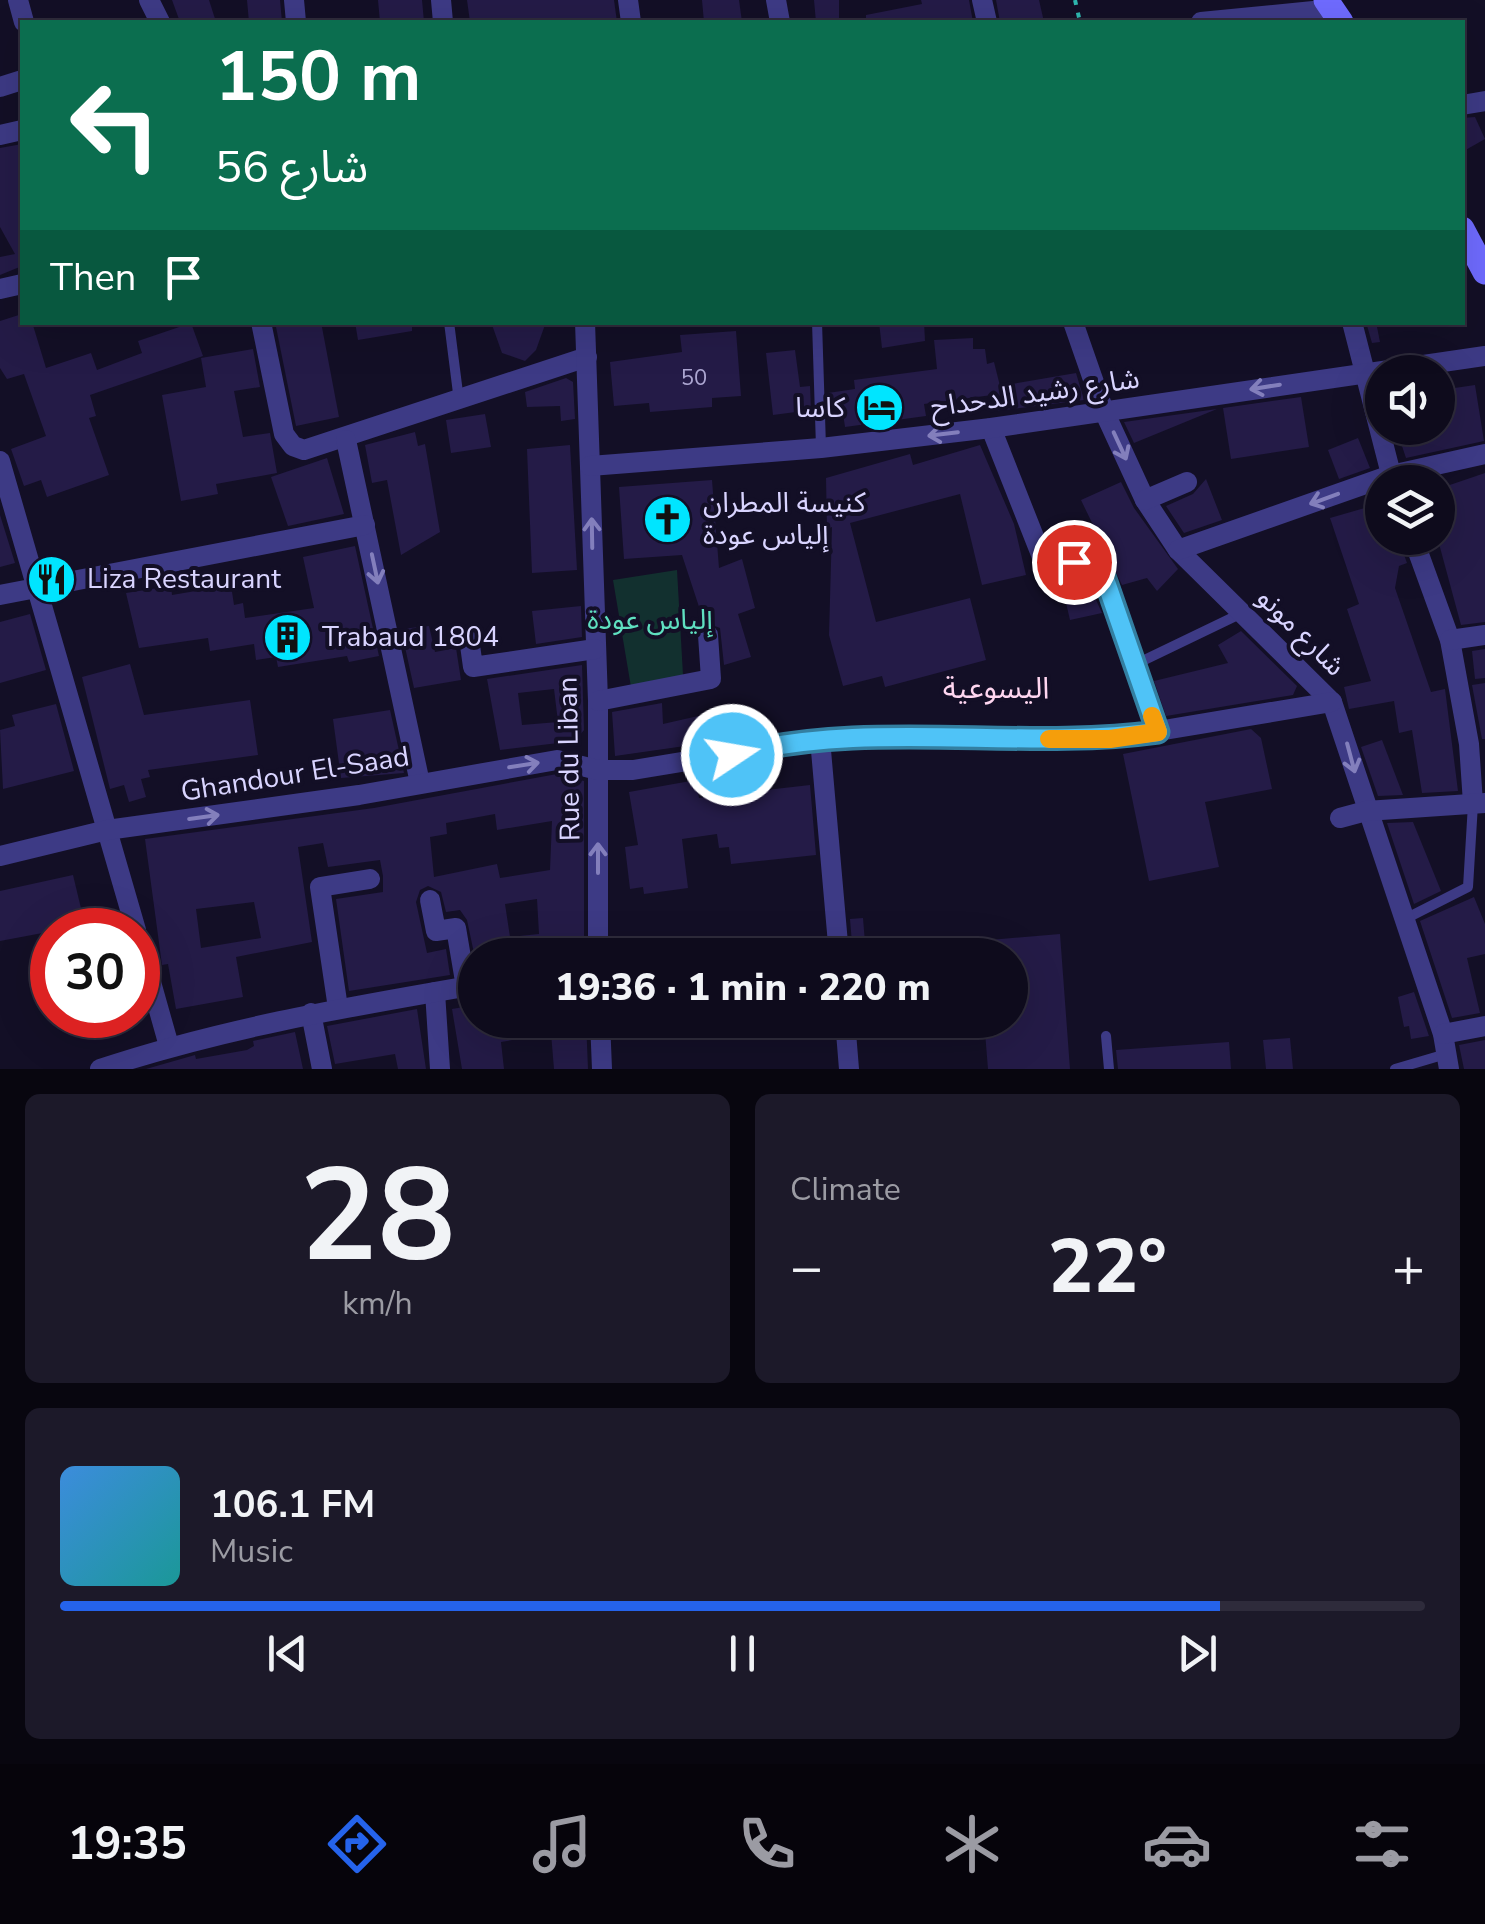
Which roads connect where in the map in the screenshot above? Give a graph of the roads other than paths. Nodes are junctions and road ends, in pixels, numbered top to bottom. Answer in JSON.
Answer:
{"nodes":[{"id":1,"x":1333,"y":11,"type":"edge"},
{"id":2,"x":1226,"y":20,"type":"edge"},
{"id":3,"x":1465,"y":235,"type":"edge"},
{"id":4,"x":1485,"y":272,"type":"edge"},
{"id":5,"x":261,"y":325,"type":"edge"},
{"id":6,"x":449,"y":325,"type":"edge"},
{"id":7,"x":586,"y":325,"type":"edge"},
{"id":8,"x":817,"y":325,"type":"edge"},
{"id":9,"x":1074,"y":325,"type":"edge"},
{"id":10,"x":1353,"y":325,"type":"edge"},
{"id":11,"x":1485,"y":356,"type":"edge"},
{"id":12,"x":587,"y":357,"type":"junction"},
{"id":13,"x":1361,"y":372,"type":"junction"},
{"id":14,"x":459,"y":401,"type":"junction"},
{"id":15,"x":1104,"y":411,"type":"junction"},
{"id":16,"x":990,"y":428,"type":"junction"},
{"id":17,"x":346,"y":440,"type":"junction"},
{"id":18,"x":822,"y":448,"type":"junction"},
{"id":19,"x":1485,"y":454,"type":"edge"},
{"id":20,"x":0,"y":461,"type":"edge"},
{"id":21,"x":1388,"y":465,"type":"edge"},
{"id":22,"x":1444,"y":465,"type":"edge"},
{"id":23,"x":590,"y":466,"type":"junction"},
{"id":24,"x":1186,"y":482,"type":"dead end"},
{"id":25,"x":1365,"y":488,"type":"edge"},
{"id":26,"x":1145,"y":500,"type":"junction"},
{"id":27,"x":365,"y":525,"type":"junction"},
{"id":28,"x":1178,"y":550,"type":"junction"},
{"id":29,"x":1419,"y":555,"type":"edge"},
{"id":30,"x":38,"y":588,"type":"junction"},
{"id":31,"x":0,"y":594,"type":"edge"},
{"id":32,"x":1242,"y":612,"type":"junction"},
{"id":33,"x":708,"y":635,"type":"dead end"},
{"id":34,"x":1485,"y":636,"type":"edge"},
{"id":35,"x":469,"y":638,"type":"dead end"},
{"id":36,"x":1450,"y":640,"type":"junction"},
{"id":37,"x":595,"y":649,"type":"junction"},
{"id":38,"x":1134,"y":665,"type":"junction"},
{"id":39,"x":598,"y":701,"type":"junction"},
{"id":40,"x":1332,"y":702,"type":"junction"},
{"id":41,"x":1158,"y":732,"type":"junction"},
{"id":42,"x":820,"y":739,"type":"junction"},
{"id":43,"x":598,"y":770,"type":"junction"},
{"id":44,"x":420,"y":783,"type":"junction"},
{"id":45,"x":1479,"y":803,"type":"edge"},
{"id":46,"x":1366,"y":811,"type":"junction"},
{"id":47,"x":1340,"y":818,"type":"dead end"},
{"id":48,"x":107,"y":830,"type":"junction"},
{"id":49,"x":0,"y":856,"type":"edge"},
{"id":50,"x":370,"y":879,"type":"dead end"},
{"id":51,"x":430,"y":900,"type":"dead end"},
{"id":52,"x":130,"y":908,"type":"edge"},
{"id":53,"x":1405,"y":919,"type":"junction"},
{"id":54,"x":459,"y":938,"type":"edge"},
{"id":55,"x":598,"y":938,"type":"edge"},
{"id":56,"x":838,"y":938,"type":"edge"},
{"id":57,"x":458,"y":988,"type":"edge"},
{"id":58,"x":435,"y":992,"type":"junction"},
{"id":59,"x":338,"y":1008,"type":"junction"},
{"id":60,"x":160,"y":1012,"type":"edge"},
{"id":61,"x":311,"y":1013,"type":"junction"},
{"id":62,"x":1485,"y":1026,"type":"edge"},
{"id":63,"x":1106,"y":1036,"type":"dead end"},
{"id":64,"x":601,"y":1038,"type":"edge"},
{"id":65,"x":846,"y":1038,"type":"edge"},
{"id":66,"x":170,"y":1046,"type":"junction"},
{"id":67,"x":1446,"y":1052,"type":"edge"},
{"id":68,"x":100,"y":1069,"type":"edge"},
{"id":69,"x":322,"y":1069,"type":"edge"},
{"id":70,"x":440,"y":1069,"type":"edge"},
{"id":71,"x":602,"y":1069,"type":"edge"},
{"id":72,"x":849,"y":1069,"type":"edge"},
{"id":73,"x":1109,"y":1069,"type":"edge"},
{"id":74,"x":1394,"y":1069,"type":"edge"}],
"edges":[{"from":1,"to":2,"type":"street"},
{"from":3,"to":4,"type":"street"},
{"from":5,"to":17,"type":"street"},
{"from":6,"to":14,"type":"lane"},
{"from":7,"to":12,"type":"street","name":"Rue du Liban"},
{"from":8,"to":18,"type":"lane"},
{"from":9,"to":15,"type":"street","name":"شارع مونو"},
{"from":10,"to":13,"type":"street"},
{"from":11,"to":13,"type":"street","name":"شارع رشيد الدحداح"},
{"from":12,"to":14,"type":"street"},
{"from":12,"to":23,"type":"street","name":"Rue du Liban"},
{"from":13,"to":15,"type":"street","name":"شارع رشيد الدحداح","one_way":true},
{"from":13,"to":21,"type":"street"},
{"from":14,"to":17,"type":"street"},
{"from":15,"to":16,"type":"street","name":"شارع رشيد الدحداح"},
{"from":15,"to":26,"type":"street","name":"شارع مونو","one_way":true},
{"from":16,"to":18,"type":"street","name":"شارع رشيد الدحداح","one_way":true},
{"from":16,"to":38,"type":"street"},
{"from":17,"to":27,"type":"street"},
{"from":18,"to":23,"type":"street","name":"شارع رشيد الدحداح"},
{"from":19,"to":22,"type":"street"},
{"from":20,"to":30,"type":"street"},
{"from":37,"to":23,"type":"street","name":"Rue du Liban","one_way":true},
{"from":24,"to":26,"type":"street"},
{"from":25,"to":28,"type":"street","one_way":true},
{"from":26,"to":28,"type":"street","name":"شارع مونو"},
{"from":27,"to":30,"type":"street"},
{"from":27,"to":44,"type":"street","one_way":true},
{"from":28,"to":32,"type":"street","name":"شارع مونو"},
{"from":29,"to":36,"type":"street"},
{"from":30,"to":31,"type":"street"},
{"from":30,"to":48,"type":"street"},
{"from":32,"to":38,"type":"lane"},
{"from":32,"to":40,"type":"street","name":"شارع مونو"},
{"from":33,"to":39,"type":"street"},
{"from":34,"to":36,"type":"street"},
{"from":35,"to":37,"type":"street"},
{"from":36,"to":45,"type":"street"},
{"from":37,"to":39,"type":"street","name":"Rue du Liban"},
{"from":38,"to":41,"type":"street"},
{"from":39,"to":43,"type":"street","name":"Rue du Liban"},
{"from":40,"to":41,"type":"street","name":"Ghandour El-Saad"},
{"from":40,"to":46,"type":"street","name":"شارع مونو","one_way":true},
{"from":41,"to":42,"type":"street","name":"Ghandour El-Saad"},
{"from":42,"to":43,"type":"street","name":"Ghandour El-Saad"},
{"from":42,"to":56,"type":"street"},
{"from":44,"to":43,"type":"street","name":"Ghandour El-Saad","one_way":true},
{"from":55,"to":43,"type":"street","name":"Rue du Liban","one_way":true},
{"from":48,"to":44,"type":"street","name":"Ghandour El-Saad","one_way":true},
{"from":45,"to":46,"type":"street"},
{"from":45,"to":53,"type":"lane"},
{"from":46,"to":47,"type":"street"},
{"from":46,"to":53,"type":"street","name":"شارع مونو"},
{"from":48,"to":49,"type":"street","name":"Ghandour El-Saad"},
{"from":48,"to":52,"type":"street"},
{"from":50,"to":59,"type":"street"},
{"from":51,"to":54,"type":"street"},
{"from":53,"to":67,"type":"street","name":"شارع مونو"},
{"from":57,"to":58,"type":"street"},
{"from":58,"to":59,"type":"street"},
{"from":58,"to":70,"type":"street"},
{"from":59,"to":61,"type":"street"},
{"from":60,"to":66,"type":"street"},
{"from":61,"to":66,"type":"street"},
{"from":61,"to":69,"type":"street"},
{"from":62,"to":67,"type":"street"},
{"from":63,"to":73,"type":"lane"},
{"from":64,"to":71,"type":"street"},
{"from":65,"to":72,"type":"street"},
{"from":66,"to":68,"type":"street"},
{"from":67,"to":74,"type":"lane"}]}
